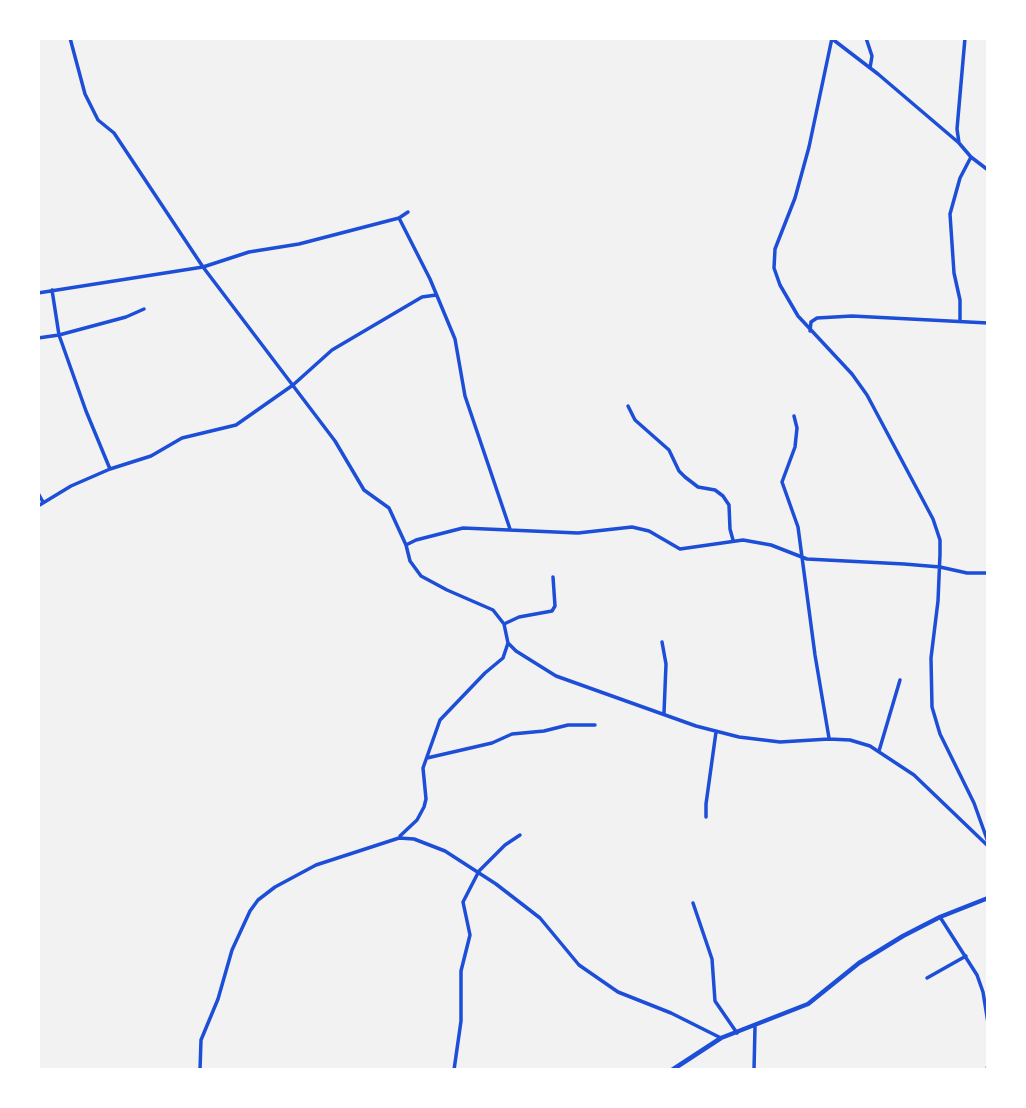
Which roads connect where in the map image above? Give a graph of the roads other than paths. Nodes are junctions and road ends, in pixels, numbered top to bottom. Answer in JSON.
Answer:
{"nodes":[{"id":1,"x":70,"y":38,"type":"edge"},
{"id":2,"x":866,"y":38,"type":"edge"},
{"id":3,"x":965,"y":38,"type":"edge"},
{"id":4,"x":831,"y":39,"type":"edge"},
{"id":5,"x":870,"y":68,"type":"junction"},
{"id":6,"x":959,"y":144,"type":"junction"},
{"id":7,"x":971,"y":157,"type":"junction"},
{"id":8,"x":988,"y":170,"type":"edge"},
{"id":9,"x":408,"y":212,"type":"dead end"},
{"id":10,"x":399,"y":218,"type":"junction"},
{"id":11,"x":203,"y":267,"type":"junction"},
{"id":12,"x":52,"y":290,"type":"junction"},
{"id":13,"x":38,"y":293,"type":"edge"},
{"id":14,"x":436,"y":295,"type":"junction"},
{"id":15,"x":144,"y":309,"type":"dead end"},
{"id":16,"x":960,"y":320,"type":"junction"},
{"id":17,"x":988,"y":323,"type":"edge"},
{"id":18,"x":810,"y":331,"type":"junction"},
{"id":19,"x":60,"y":335,"type":"junction"},
{"id":20,"x":38,"y":338,"type":"edge"},
{"id":21,"x":293,"y":385,"type":"junction"},
{"id":22,"x":628,"y":406,"type":"dead end"},
{"id":23,"x":794,"y":416,"type":"dead end"},
{"id":24,"x":110,"y":469,"type":"junction"},
{"id":25,"x":38,"y":493,"type":"edge"},
{"id":26,"x":41,"y":504,"type":"edge"},
{"id":27,"x":510,"y":529,"type":"junction"},
{"id":28,"x":733,"y":540,"type":"junction"},
{"id":29,"x":406,"y":545,"type":"junction"},
{"id":30,"x":802,"y":557,"type":"junction"},
{"id":31,"x":940,"y":567,"type":"junction"},
{"id":32,"x":988,"y":573,"type":"edge"},
{"id":33,"x":553,"y":578,"type":"dead end"},
{"id":34,"x":504,"y":624,"type":"junction"},
{"id":35,"x":662,"y":642,"type":"dead end"},
{"id":36,"x":508,"y":643,"type":"junction"},
{"id":37,"x":900,"y":680,"type":"dead end"},
{"id":38,"x":664,"y":714,"type":"junction"},
{"id":39,"x":595,"y":725,"type":"dead end"},
{"id":40,"x":717,"y":731,"type":"junction"},
{"id":41,"x":829,"y":739,"type":"junction"},
{"id":42,"x":879,"y":751,"type":"junction"},
{"id":43,"x":427,"y":758,"type":"junction"},
{"id":44,"x":706,"y":817,"type":"dead end"},
{"id":45,"x":520,"y":835,"type":"dead end"},
{"id":46,"x":399,"y":838,"type":"junction"},
{"id":47,"x":988,"y":844,"type":"edge"},
{"id":48,"x":479,"y":872,"type":"junction"},
{"id":49,"x":988,"y":898,"type":"edge"},
{"id":50,"x":693,"y":903,"type":"dead end"},
{"id":51,"x":940,"y":917,"type":"junction"},
{"id":52,"x":966,"y":956,"type":"junction"},
{"id":53,"x":927,"y":978,"type":"dead end"},
{"id":54,"x":988,"y":1023,"type":"edge"},
{"id":55,"x":755,"y":1027,"type":"junction"},
{"id":56,"x":737,"y":1033,"type":"junction"},
{"id":57,"x":721,"y":1038,"type":"junction"},
{"id":58,"x":988,"y":1064,"type":"edge"},
{"id":59,"x":200,"y":1069,"type":"edge"},
{"id":60,"x":454,"y":1069,"type":"edge"},
{"id":61,"x":672,"y":1069,"type":"edge"},
{"id":62,"x":754,"y":1069,"type":"edge"},
{"id":63,"x":987,"y":1069,"type":"edge"}],
"edges":[{"from":1,"to":11,"type":"street"},
{"from":2,"to":5,"type":"street"},
{"from":3,"to":6,"type":"street"},
{"from":4,"to":5,"type":"street"},
{"from":4,"to":18,"type":"street"},
{"from":5,"to":6,"type":"street"},
{"from":6,"to":7,"type":"street"},
{"from":7,"to":8,"type":"street"},
{"from":7,"to":16,"type":"street"},
{"from":9,"to":10,"type":"street"},
{"from":10,"to":11,"type":"street"},
{"from":10,"to":14,"type":"street"},
{"from":11,"to":12,"type":"street"},
{"from":11,"to":21,"type":"street"},
{"from":12,"to":13,"type":"street"},
{"from":12,"to":19,"type":"street"},
{"from":14,"to":21,"type":"street"},
{"from":14,"to":27,"type":"street"},
{"from":15,"to":19,"type":"street"},
{"from":16,"to":17,"type":"street"},
{"from":16,"to":18,"type":"street"},
{"from":18,"to":31,"type":"street"},
{"from":19,"to":20,"type":"street"},
{"from":19,"to":24,"type":"street"},
{"from":21,"to":24,"type":"street"},
{"from":21,"to":29,"type":"street"},
{"from":22,"to":28,"type":"street"},
{"from":23,"to":30,"type":"street"},
{"from":24,"to":26,"type":"street"},
{"from":25,"to":26,"type":"street"},
{"from":27,"to":28,"type":"street"},
{"from":27,"to":29,"type":"street"},
{"from":28,"to":30,"type":"street"},
{"from":29,"to":34,"type":"street"},
{"from":30,"to":31,"type":"street"},
{"from":30,"to":41,"type":"street"},
{"from":31,"to":32,"type":"street"},
{"from":31,"to":47,"type":"street"},
{"from":33,"to":34,"type":"street"},
{"from":34,"to":36,"type":"street"},
{"from":35,"to":38,"type":"street"},
{"from":36,"to":38,"type":"street"},
{"from":36,"to":43,"type":"street"},
{"from":37,"to":42,"type":"street"},
{"from":38,"to":40,"type":"street"},
{"from":39,"to":43,"type":"street"},
{"from":40,"to":41,"type":"street"},
{"from":40,"to":44,"type":"street"},
{"from":41,"to":42,"type":"street"},
{"from":42,"to":47,"type":"street"},
{"from":43,"to":46,"type":"street"},
{"from":45,"to":48,"type":"street"},
{"from":46,"to":48,"type":"street"},
{"from":46,"to":59,"type":"street"},
{"from":48,"to":57,"type":"street"},
{"from":48,"to":60,"type":"street"},
{"from":49,"to":51,"type":"main road"},
{"from":50,"to":56,"type":"street"},
{"from":51,"to":52,"type":"street"},
{"from":51,"to":55,"type":"main road"},
{"from":52,"to":53,"type":"street"},
{"from":52,"to":54,"type":"street"},
{"from":55,"to":56,"type":"main road"},
{"from":55,"to":62,"type":"street"},
{"from":56,"to":57,"type":"main road"},
{"from":57,"to":61,"type":"main road"},
{"from":58,"to":63,"type":"street"}]}
